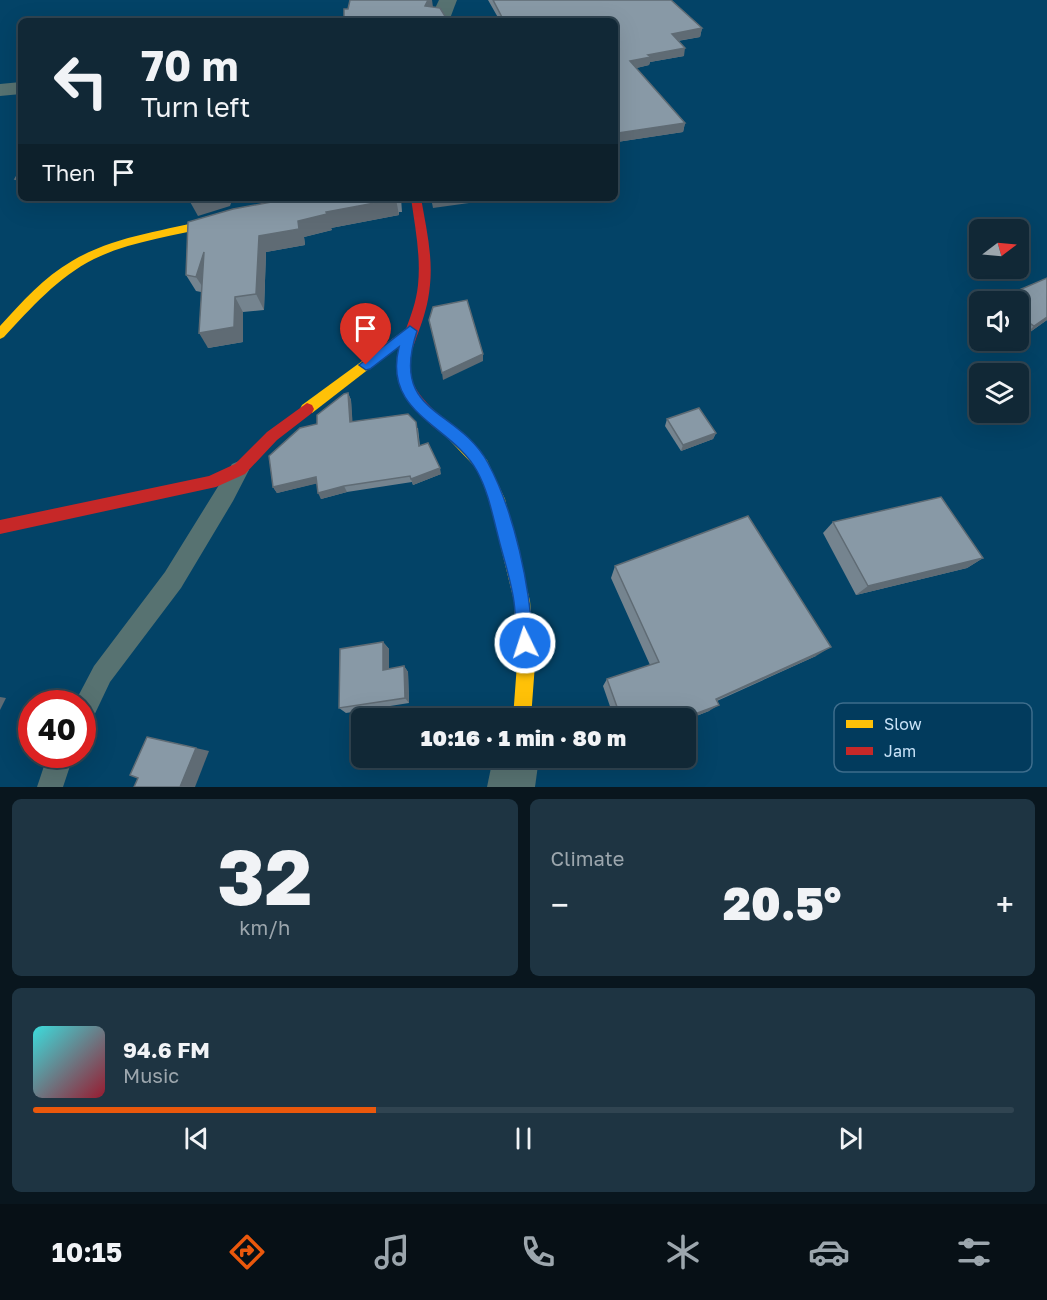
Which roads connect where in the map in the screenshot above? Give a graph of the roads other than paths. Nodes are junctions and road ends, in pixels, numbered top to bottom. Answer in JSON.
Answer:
{"nodes":[{"id":1,"x":448,"y":0,"type":"edge"},
{"id":2,"x":440,"y":18,"type":"edge"},
{"id":3,"x":18,"y":88,"type":"edge"},
{"id":4,"x":0,"y":90,"type":"edge"},
{"id":5,"x":281,"y":201,"type":"edge"},
{"id":6,"x":416,"y":201,"type":"edge"},
{"id":7,"x":410,"y":331,"type":"junction"},
{"id":8,"x":0,"y":334,"type":"edge"},
{"id":9,"x":240,"y":469,"type":"junction"},
{"id":10,"x":0,"y":527,"type":"edge"},
{"id":11,"x":94,"y":690,"type":"edge"},
{"id":12,"x":523,"y":708,"type":"edge"},
{"id":13,"x":56,"y":768,"type":"edge"},
{"id":14,"x":514,"y":768,"type":"edge"},
{"id":15,"x":50,"y":787,"type":"edge"},
{"id":16,"x":511,"y":787,"type":"edge"}],
"edges":[{"from":1,"to":2,"type":"street"},
{"from":3,"to":4,"type":"street"},
{"from":5,"to":8,"type":"street"},
{"from":6,"to":7,"type":"street"},
{"from":7,"to":9,"type":"street"},
{"from":7,"to":12,"type":"street"},
{"from":9,"to":10,"type":"street"},
{"from":9,"to":11,"type":"lane"},
{"from":13,"to":15,"type":"lane"},
{"from":14,"to":16,"type":"street"}]}
